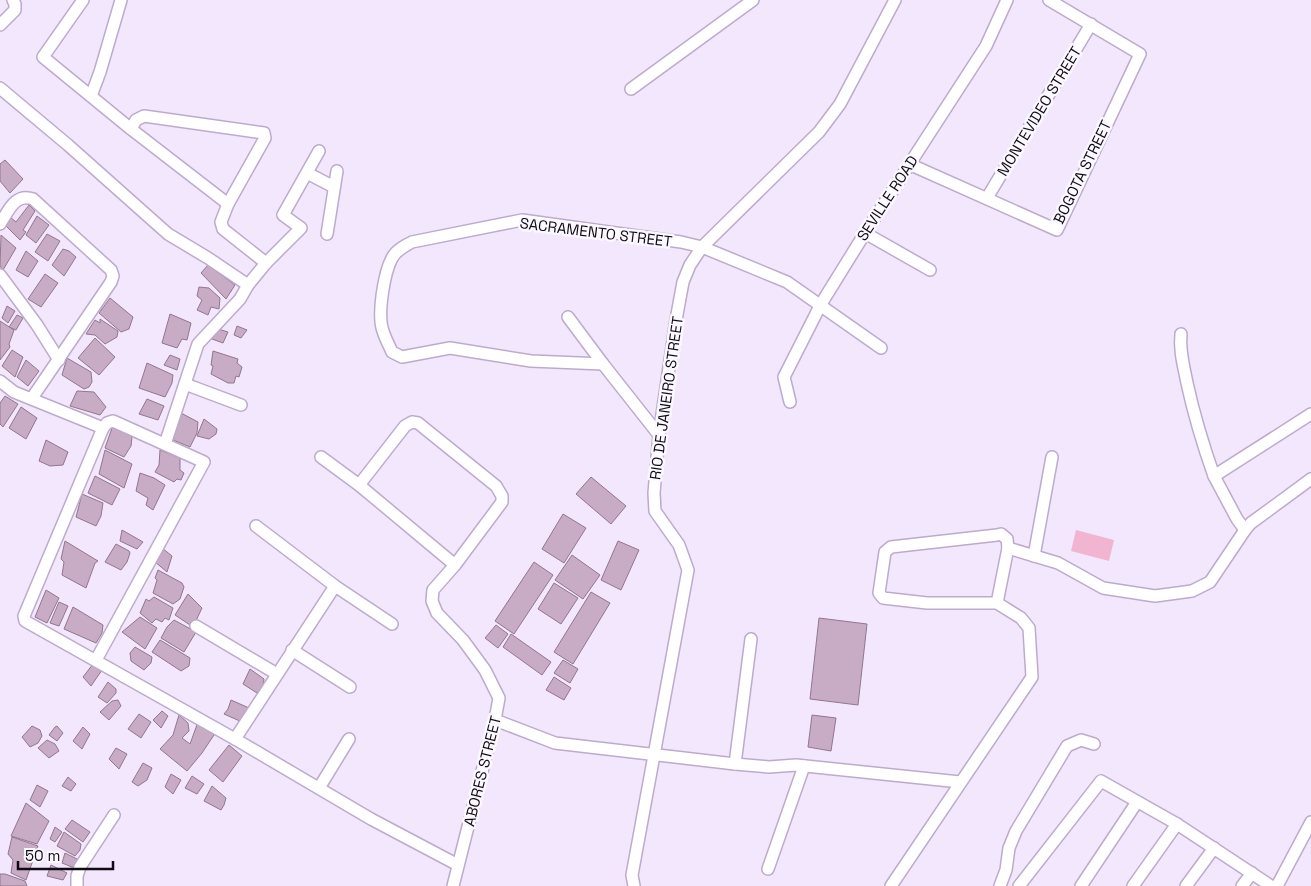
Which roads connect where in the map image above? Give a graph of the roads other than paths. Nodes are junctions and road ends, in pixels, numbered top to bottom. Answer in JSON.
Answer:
{"nodes":[{"id":1,"x":13,"y":0,"type":"edge"},
{"id":2,"x":83,"y":0,"type":"edge"},
{"id":3,"x":121,"y":0,"type":"edge"},
{"id":4,"x":753,"y":0,"type":"edge"},
{"id":5,"x":895,"y":0,"type":"edge"},
{"id":6,"x":1007,"y":0,"type":"edge"},
{"id":7,"x":1049,"y":0,"type":"edge"},
{"id":8,"x":1091,"y":24,"type":"junction"},
{"id":9,"x":0,"y":25,"type":"edge"},
{"id":10,"x":0,"y":88,"type":"edge"},
{"id":11,"x":631,"y":89,"type":"dead end"},
{"id":12,"x":91,"y":96,"type":"junction"},
{"id":13,"x":131,"y":129,"type":"junction"},
{"id":14,"x":319,"y":151,"type":"dead end"},
{"id":15,"x":909,"y":164,"type":"junction"},
{"id":16,"x":337,"y":171,"type":"dead end"},
{"id":17,"x":307,"y":173,"type":"junction"},
{"id":18,"x":334,"y":187,"type":"junction"},
{"id":19,"x":987,"y":198,"type":"junction"},
{"id":20,"x":228,"y":204,"type":"junction"},
{"id":21,"x":0,"y":224,"type":"edge"},
{"id":22,"x":865,"y":233,"type":"junction"},
{"id":23,"x":327,"y":234,"type":"dead end"},
{"id":24,"x":702,"y":247,"type":"junction"},
{"id":25,"x":266,"y":263,"type":"junction"},
{"id":26,"x":930,"y":270,"type":"dead end"},
{"id":27,"x":0,"y":276,"type":"edge"},
{"id":28,"x":248,"y":285,"type":"junction"},
{"id":29,"x":821,"y":304,"type":"junction"},
{"id":30,"x":568,"y":316,"type":"dead end"},
{"id":31,"x":1181,"y":334,"type":"dead end"},
{"id":32,"x":882,"y":348,"type":"dead end"},
{"id":33,"x":59,"y":360,"type":"junction"},
{"id":34,"x":603,"y":364,"type":"junction"},
{"id":35,"x":0,"y":381,"type":"edge"},
{"id":36,"x":185,"y":384,"type":"junction"},
{"id":37,"x":32,"y":398,"type":"junction"},
{"id":38,"x":790,"y":402,"type":"dead end"},
{"id":39,"x":240,"y":405,"type":"dead end"},
{"id":40,"x":1311,"y":414,"type":"edge"},
{"id":41,"x":103,"y":428,"type":"junction"},
{"id":42,"x":659,"y":434,"type":"junction"},
{"id":43,"x":165,"y":444,"type":"junction"},
{"id":44,"x":1052,"y":456,"type":"dead end"},
{"id":45,"x":322,"y":457,"type":"dead end"},
{"id":46,"x":1214,"y":476,"type":"junction"},
{"id":47,"x":1311,"y":479,"type":"edge"},
{"id":48,"x":359,"y":484,"type":"junction"},
{"id":49,"x":256,"y":526,"type":"dead end"},
{"id":50,"x":1244,"y":530,"type":"junction"},
{"id":51,"x":1008,"y":548,"type":"junction"},
{"id":52,"x":1034,"y":556,"type":"junction"},
{"id":53,"x":455,"y":565,"type":"junction"},
{"id":54,"x":335,"y":586,"type":"junction"},
{"id":55,"x":997,"y":603,"type":"junction"},
{"id":56,"x":392,"y":624,"type":"dead end"},
{"id":57,"x":196,"y":626,"type":"dead end"},
{"id":58,"x":750,"y":639,"type":"dead end"},
{"id":59,"x":292,"y":650,"type":"junction"},
{"id":60,"x":96,"y":660,"type":"junction"},
{"id":61,"x":277,"y":674,"type":"junction"},
{"id":62,"x":350,"y":687,"type":"dead end"},
{"id":63,"x":495,"y":720,"type":"junction"},
{"id":64,"x":235,"y":739,"type":"junction"},
{"id":65,"x":349,"y":739,"type":"dead end"},
{"id":66,"x":1094,"y":744,"type":"dead end"},
{"id":67,"x":654,"y":753,"type":"junction"},
{"id":68,"x":735,"y":764,"type":"junction"},
{"id":69,"x":804,"y":766,"type":"junction"},
{"id":70,"x":960,"y":782,"type":"junction"},
{"id":71,"x":319,"y":788,"type":"junction"},
{"id":72,"x":1137,"y":802,"type":"junction"},
{"id":73,"x":114,"y":815,"type":"dead end"},
{"id":74,"x":1311,"y":822,"type":"edge"},
{"id":75,"x":1177,"y":824,"type":"junction"},
{"id":76,"x":1214,"y":848,"type":"junction"},
{"id":77,"x":458,"y":865,"type":"junction"},
{"id":78,"x":768,"y":869,"type":"dead end"},
{"id":79,"x":1252,"y":873,"type":"junction"},
{"id":80,"x":77,"y":886,"type":"edge"},
{"id":81,"x":453,"y":886,"type":"edge"},
{"id":82,"x":634,"y":886,"type":"edge"},
{"id":83,"x":891,"y":886,"type":"edge"},
{"id":84,"x":1000,"y":886,"type":"edge"},
{"id":85,"x":1019,"y":886,"type":"edge"},
{"id":86,"x":1081,"y":886,"type":"edge"},
{"id":87,"x":1133,"y":886,"type":"edge"},
{"id":88,"x":1186,"y":886,"type":"edge"},
{"id":89,"x":1242,"y":886,"type":"edge"},
{"id":90,"x":1271,"y":886,"type":"edge"},
{"id":91,"x":1278,"y":886,"type":"edge"}],
"edges":[{"from":1,"to":9,"type":"street"},
{"from":2,"to":12,"type":"street"},
{"from":3,"to":12,"type":"street"},
{"from":4,"to":11,"type":"street"},
{"from":5,"to":24,"type":"street","name":"RIO DE JANEIRO STREET"},
{"from":6,"to":15,"type":"street","name":"SEVILLE ROAD"},
{"from":7,"to":8,"type":"street"},
{"from":8,"to":19,"type":"street","name":"MONTEVIDEO STREET"},
{"from":8,"to":19,"type":"street","name":"BOGOTA STREET"},
{"from":10,"to":28,"type":"street"},
{"from":12,"to":13,"type":"street"},
{"from":13,"to":20,"type":"street"},
{"from":13,"to":20,"type":"street"},
{"from":14,"to":17,"type":"street"},
{"from":15,"to":19,"type":"street","name":"BOGOTA STREET"},
{"from":15,"to":22,"type":"street","name":"SEVILLE ROAD"},
{"from":16,"to":18,"type":"street"},
{"from":17,"to":18,"type":"street"},
{"from":17,"to":25,"type":"street"},
{"from":18,"to":23,"type":"street"},
{"from":20,"to":25,"type":"street"},
{"from":21,"to":33,"type":"street"},
{"from":22,"to":26,"type":"street"},
{"from":22,"to":29,"type":"street","name":"SEVILLE ROAD"},
{"from":24,"to":29,"type":"street","name":"SACRAMENTO STREET"},
{"from":24,"to":34,"type":"street","name":"SACRAMENTO STREET"},
{"from":24,"to":42,"type":"street","name":"RIO DE JANEIRO STREET"},
{"from":25,"to":28,"type":"street"},
{"from":27,"to":33,"type":"street"},
{"from":28,"to":36,"type":"street"},
{"from":29,"to":32,"type":"street","name":"SACRAMENTO STREET"},
{"from":29,"to":38,"type":"street","name":"SEVILLE ROAD"},
{"from":30,"to":34,"type":"street"},
{"from":31,"to":46,"type":"street"},
{"from":33,"to":37,"type":"street"},
{"from":34,"to":42,"type":"street"},
{"from":35,"to":37,"type":"street"},
{"from":36,"to":39,"type":"street"},
{"from":36,"to":43,"type":"street"},
{"from":37,"to":41,"type":"street"},
{"from":40,"to":46,"type":"street"},
{"from":41,"to":43,"type":"street"},
{"from":41,"to":60,"type":"street"},
{"from":42,"to":67,"type":"street","name":"RIO DE JANEIRO STREET"},
{"from":43,"to":60,"type":"street"},
{"from":44,"to":52,"type":"street"},
{"from":45,"to":48,"type":"street"},
{"from":46,"to":50,"type":"street"},
{"from":47,"to":50,"type":"street"},
{"from":48,"to":53,"type":"street"},
{"from":48,"to":53,"type":"street","name":"ABORES STREET"},
{"from":49,"to":54,"type":"street"},
{"from":50,"to":52,"type":"street"},
{"from":51,"to":52,"type":"street"},
{"from":51,"to":55,"type":"street"},
{"from":51,"to":55,"type":"street"},
{"from":53,"to":63,"type":"street","name":"ABORES STREET"},
{"from":54,"to":56,"type":"street"},
{"from":54,"to":59,"type":"street"},
{"from":55,"to":70,"type":"street"},
{"from":57,"to":61,"type":"street"},
{"from":58,"to":68,"type":"street"},
{"from":59,"to":61,"type":"street"},
{"from":59,"to":62,"type":"street"},
{"from":60,"to":64,"type":"street"},
{"from":61,"to":64,"type":"street"},
{"from":63,"to":67,"type":"street"},
{"from":63,"to":77,"type":"street","name":"ABORES STREET"},
{"from":64,"to":71,"type":"street"},
{"from":65,"to":71,"type":"street"},
{"from":66,"to":84,"type":"street"},
{"from":67,"to":68,"type":"street"},
{"from":67,"to":82,"type":"street","name":"RIO DE JANEIRO STREET"},
{"from":68,"to":69,"type":"street"},
{"from":69,"to":70,"type":"street"},
{"from":69,"to":78,"type":"street"},
{"from":70,"to":83,"type":"street"},
{"from":71,"to":77,"type":"street"},
{"from":72,"to":75,"type":"street"},
{"from":72,"to":85,"type":"street"},
{"from":72,"to":86,"type":"street"},
{"from":73,"to":80,"type":"street"},
{"from":74,"to":91,"type":"street"},
{"from":75,"to":76,"type":"street"},
{"from":75,"to":87,"type":"street"},
{"from":76,"to":79,"type":"street"},
{"from":76,"to":88,"type":"street"},
{"from":77,"to":81,"type":"street","name":"ABORES STREET"},
{"from":79,"to":89,"type":"street"},
{"from":79,"to":90,"type":"street"}]}
